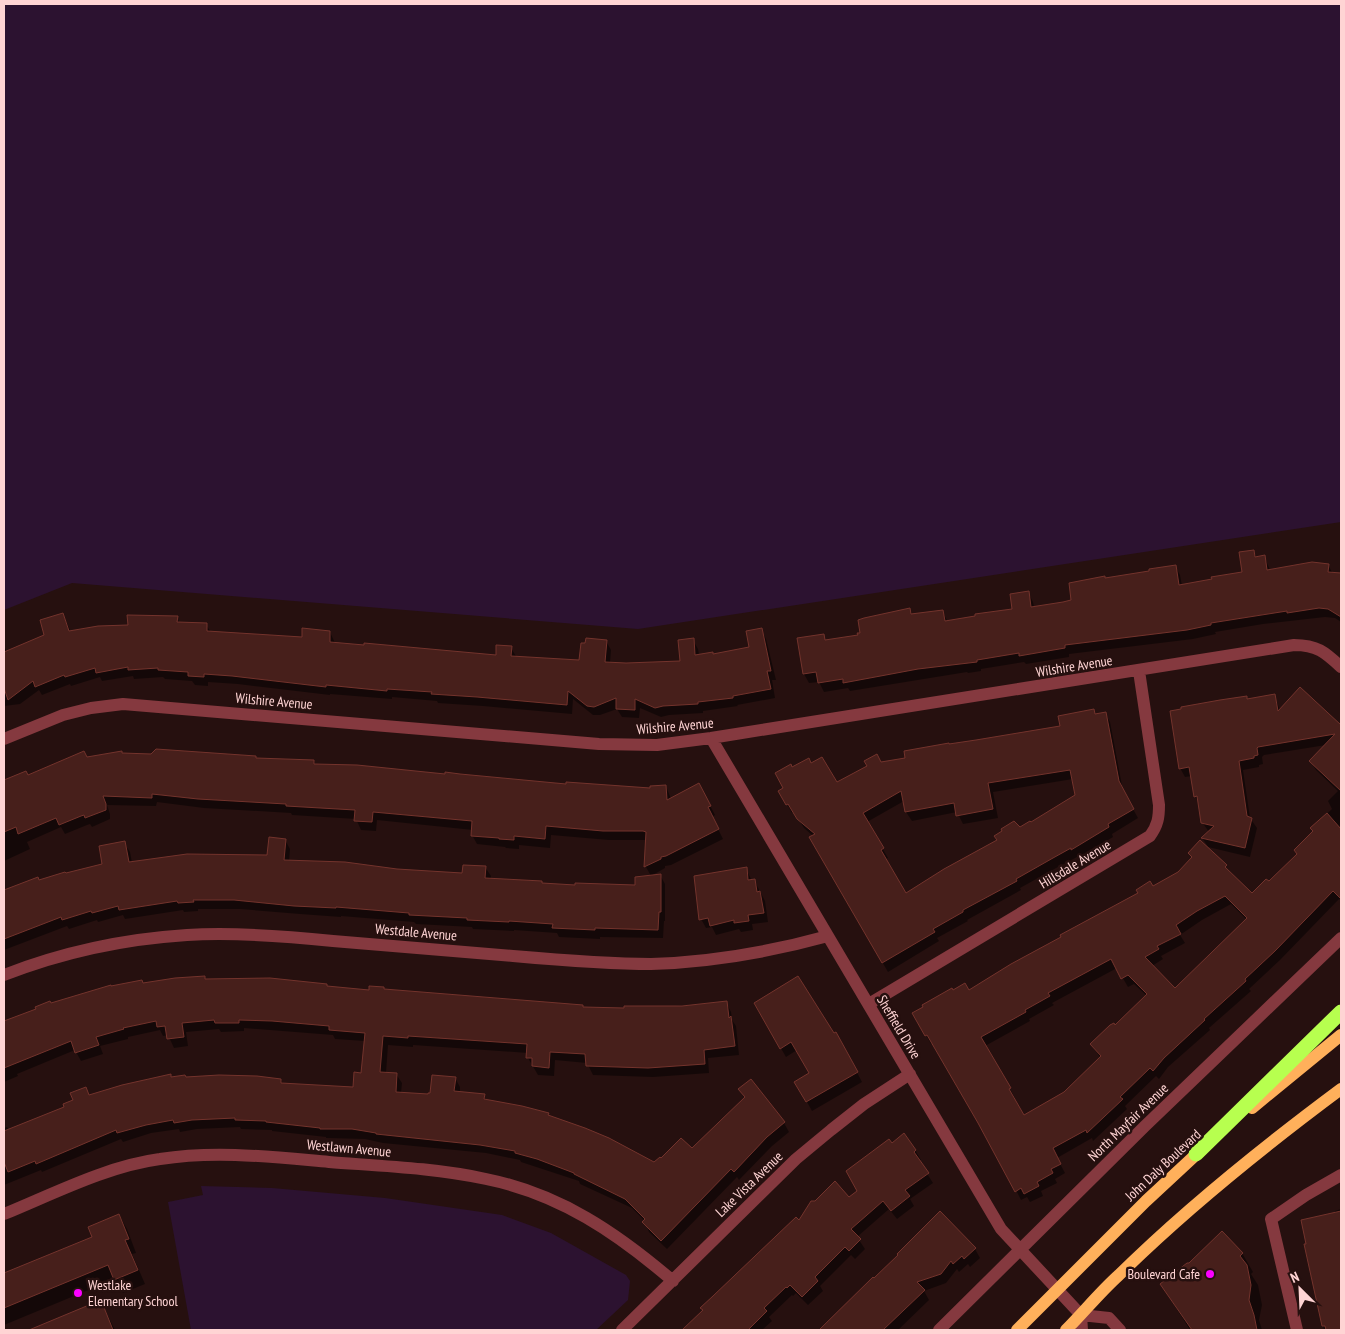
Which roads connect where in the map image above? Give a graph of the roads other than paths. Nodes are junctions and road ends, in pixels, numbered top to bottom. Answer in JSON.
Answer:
{"nodes":[{"id":1,"x":1341,"y":667,"type":"edge"},
{"id":2,"x":1139,"y":671,"type":"junction"},
{"id":3,"x":712,"y":738,"type":"junction"},
{"id":4,"x":4,"y":739,"type":"edge"},
{"id":5,"x":828,"y":936,"type":"junction"},
{"id":6,"x":1341,"y":938,"type":"edge"},
{"id":7,"x":4,"y":975,"type":"edge"},
{"id":8,"x":868,"y":1004,"type":"junction"},
{"id":9,"x":1341,"y":1012,"type":"edge"},
{"id":10,"x":1341,"y":1035,"type":"edge"},
{"id":11,"x":910,"y":1074,"type":"junction"},
{"id":12,"x":1341,"y":1089,"type":"edge"},
{"id":13,"x":1196,"y":1154,"type":"junction"},
{"id":14,"x":1341,"y":1176,"type":"edge"},
{"id":15,"x":4,"y":1214,"type":"edge"},
{"id":16,"x":1020,"y":1251,"type":"junction"},
{"id":17,"x":673,"y":1281,"type":"junction"},
{"id":18,"x":1057,"y":1290,"type":"junction"},
{"id":19,"x":1081,"y":1315,"type":"junction"},
{"id":20,"x":622,"y":1330,"type":"edge"},
{"id":21,"x":939,"y":1330,"type":"edge"},
{"id":22,"x":1017,"y":1330,"type":"edge"},
{"id":23,"x":1066,"y":1330,"type":"edge"},
{"id":24,"x":1082,"y":1330,"type":"edge"},
{"id":25,"x":1120,"y":1330,"type":"edge"},
{"id":26,"x":1297,"y":1330,"type":"edge"}],
"edges":[{"from":1,"to":2,"type":"street","name":"Wilshire Avenue"},
{"from":2,"to":3,"type":"street","name":"Wilshire Avenue"},
{"from":2,"to":8,"type":"street","name":"Hillsdale Avenue"},
{"from":3,"to":4,"type":"street","name":"Wilshire Avenue"},
{"from":3,"to":5,"type":"street","name":"Sheffield Drive"},
{"from":5,"to":7,"type":"street","name":"Westdale Avenue"},
{"from":5,"to":8,"type":"street","name":"Sheffield Drive"},
{"from":6,"to":16,"type":"street","name":"North Mayfair Avenue"},
{"from":8,"to":11,"type":"street","name":"Sheffield Drive"},
{"from":9,"to":13,"type":"highway"},
{"from":10,"to":13,"type":"main road","name":"John Daly Boulevard"},
{"from":11,"to":16,"type":"street","name":"Sheffield Drive"},
{"from":11,"to":17,"type":"street","name":"Lake Vista Avenue"},
{"from":12,"to":19,"type":"main road"},
{"from":13,"to":18,"type":"main road","name":"John Daly Boulevard"},
{"from":14,"to":26,"type":"street"},
{"from":15,"to":17,"type":"street","name":"Westlawn Avenue"},
{"from":16,"to":18,"type":"street","name":"Sheffield Drive"},
{"from":16,"to":21,"type":"street","name":"North Mayfair Avenue"},
{"from":17,"to":20,"type":"street","name":"Lake Vista Avenue"},
{"from":18,"to":19,"type":"street","name":"Sheffield Drive"},
{"from":18,"to":22,"type":"main road","name":"John Daly Boulevard"},
{"from":19,"to":23,"type":"main road"},
{"from":19,"to":24,"type":"street"},
{"from":19,"to":25,"type":"street"}]}
